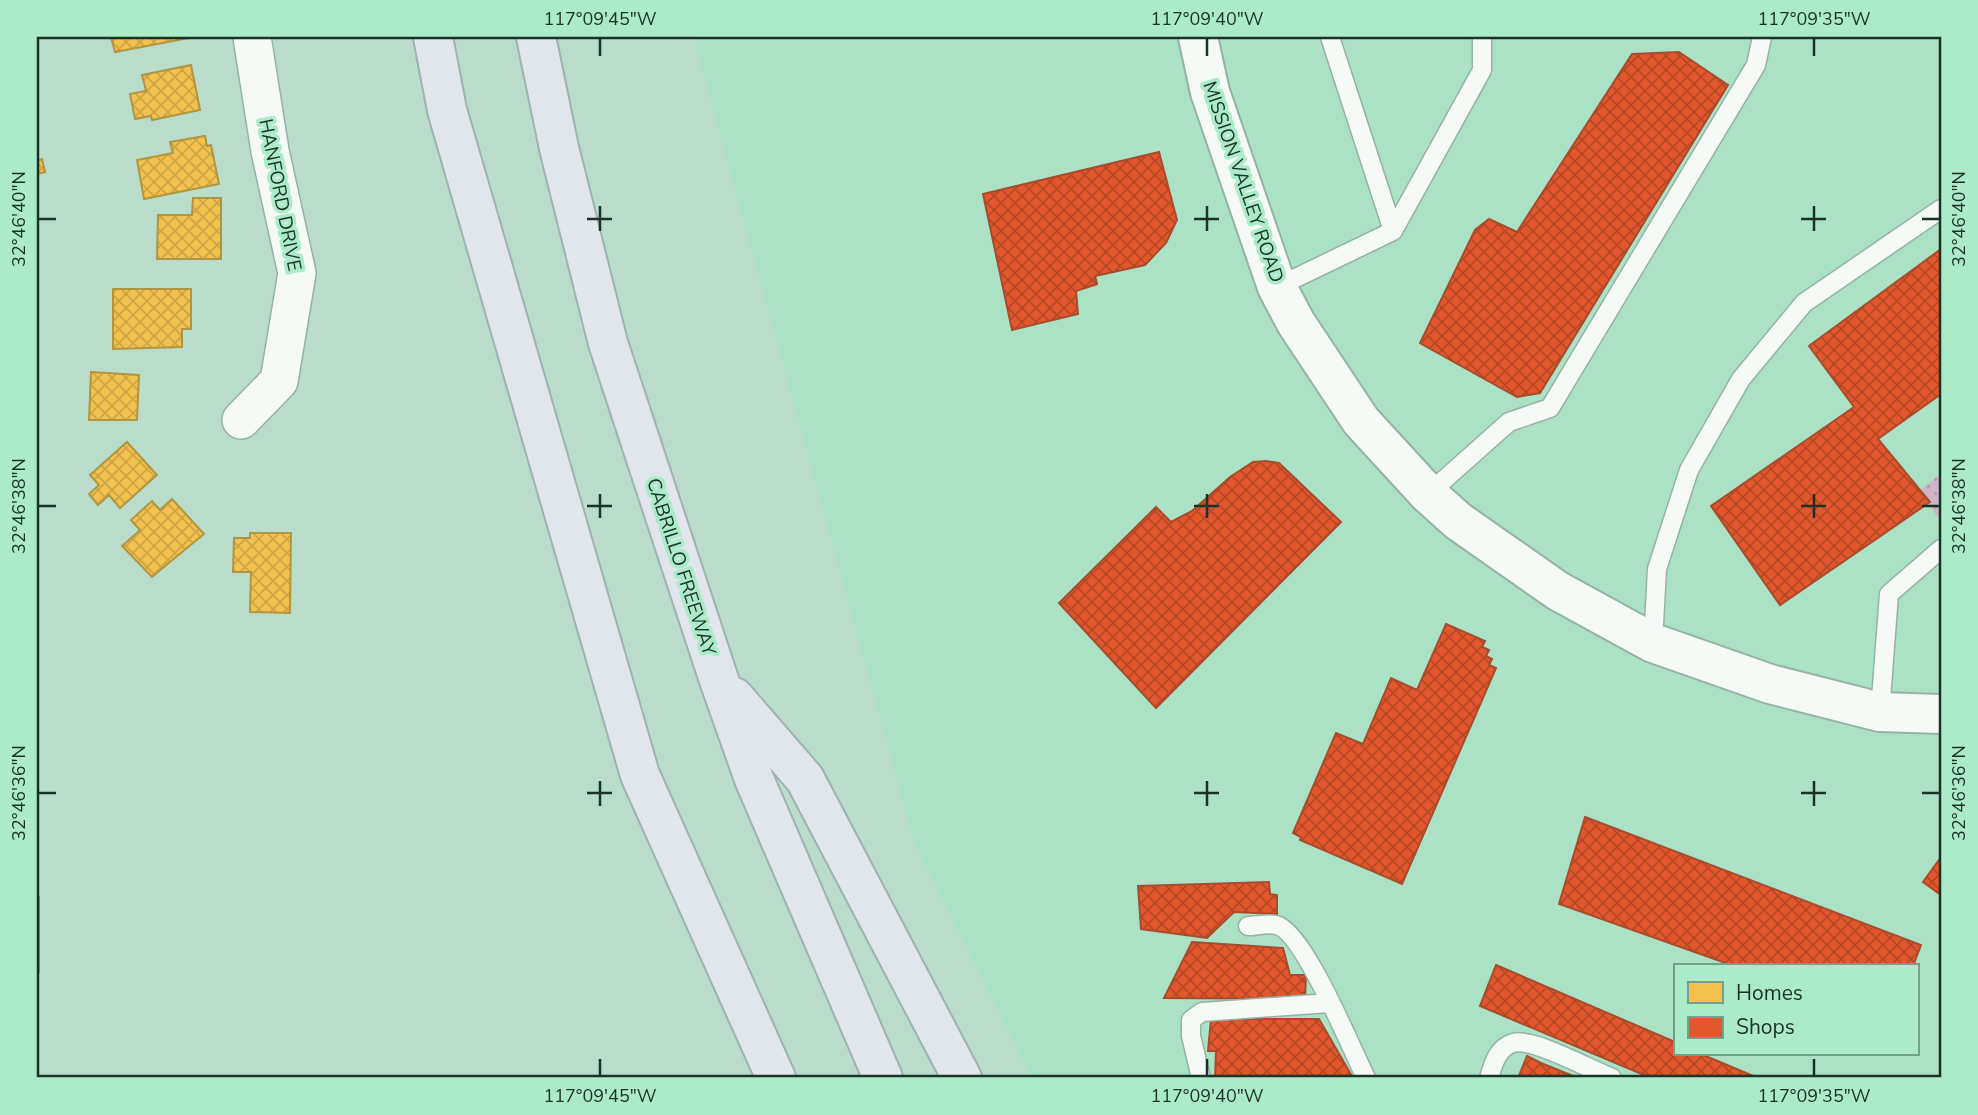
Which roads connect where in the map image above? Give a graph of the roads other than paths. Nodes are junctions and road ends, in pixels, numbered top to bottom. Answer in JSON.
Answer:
{"nodes":[{"id":1,"x":252,"y":37,"type":"edge"},
{"id":2,"x":433,"y":37,"type":"edge"},
{"id":3,"x":536,"y":37,"type":"edge"},
{"id":4,"x":1198,"y":37,"type":"edge"},
{"id":5,"x":1330,"y":37,"type":"edge"},
{"id":6,"x":1482,"y":37,"type":"edge"},
{"id":7,"x":1762,"y":37,"type":"edge"},
{"id":8,"x":1941,"y":209,"type":"edge"},
{"id":9,"x":1393,"y":231,"type":"junction"},
{"id":10,"x":1277,"y":287,"type":"junction"},
{"id":11,"x":241,"y":420,"type":"dead end"},
{"id":12,"x":1428,"y":494,"type":"junction"},
{"id":13,"x":1941,"y":549,"type":"edge"},
{"id":14,"x":1653,"y":643,"type":"junction"},
{"id":15,"x":719,"y":680,"type":"junction"},
{"id":16,"x":1880,"y":712,"type":"junction"},
{"id":17,"x":1941,"y":714,"type":"edge"},
{"id":18,"x":1248,"y":926,"type":"dead end"},
{"id":19,"x":1329,"y":1003,"type":"junction"},
{"id":20,"x":776,"y":1078,"type":"edge"},
{"id":21,"x":883,"y":1078,"type":"edge"},
{"id":22,"x":962,"y":1078,"type":"edge"},
{"id":23,"x":1201,"y":1078,"type":"edge"},
{"id":24,"x":1366,"y":1078,"type":"edge"},
{"id":25,"x":1489,"y":1078,"type":"edge"},
{"id":26,"x":1612,"y":1078,"type":"edge"}],
"edges":[{"from":1,"to":11,"type":"street","name":"HANFORD DRIVE"},
{"from":2,"to":20,"type":"highway"},
{"from":3,"to":15,"type":"highway","name":"CABRILLO FREEWAY"},
{"from":4,"to":10,"type":"street","name":"MISSION VALLEY ROAD"},
{"from":5,"to":9,"type":"lane"},
{"from":6,"to":9,"type":"lane"},
{"from":7,"to":12,"type":"lane"},
{"from":8,"to":14,"type":"lane"},
{"from":9,"to":10,"type":"lane"},
{"from":10,"to":12,"type":"street","name":"MISSION VALLEY ROAD"},
{"from":12,"to":14,"type":"street","name":"MISSION VALLEY ROAD"},
{"from":13,"to":16,"type":"lane"},
{"from":14,"to":16,"type":"street","name":"MISSION VALLEY ROAD"},
{"from":15,"to":21,"type":"highway","name":"CABRILLO FREEWAY"},
{"from":15,"to":22,"type":"highway"},
{"from":16,"to":17,"type":"street","name":"MISSION VALLEY ROAD"},
{"from":18,"to":19,"type":"lane"},
{"from":19,"to":23,"type":"lane"},
{"from":19,"to":24,"type":"lane"},
{"from":25,"to":26,"type":"lane"}]}
